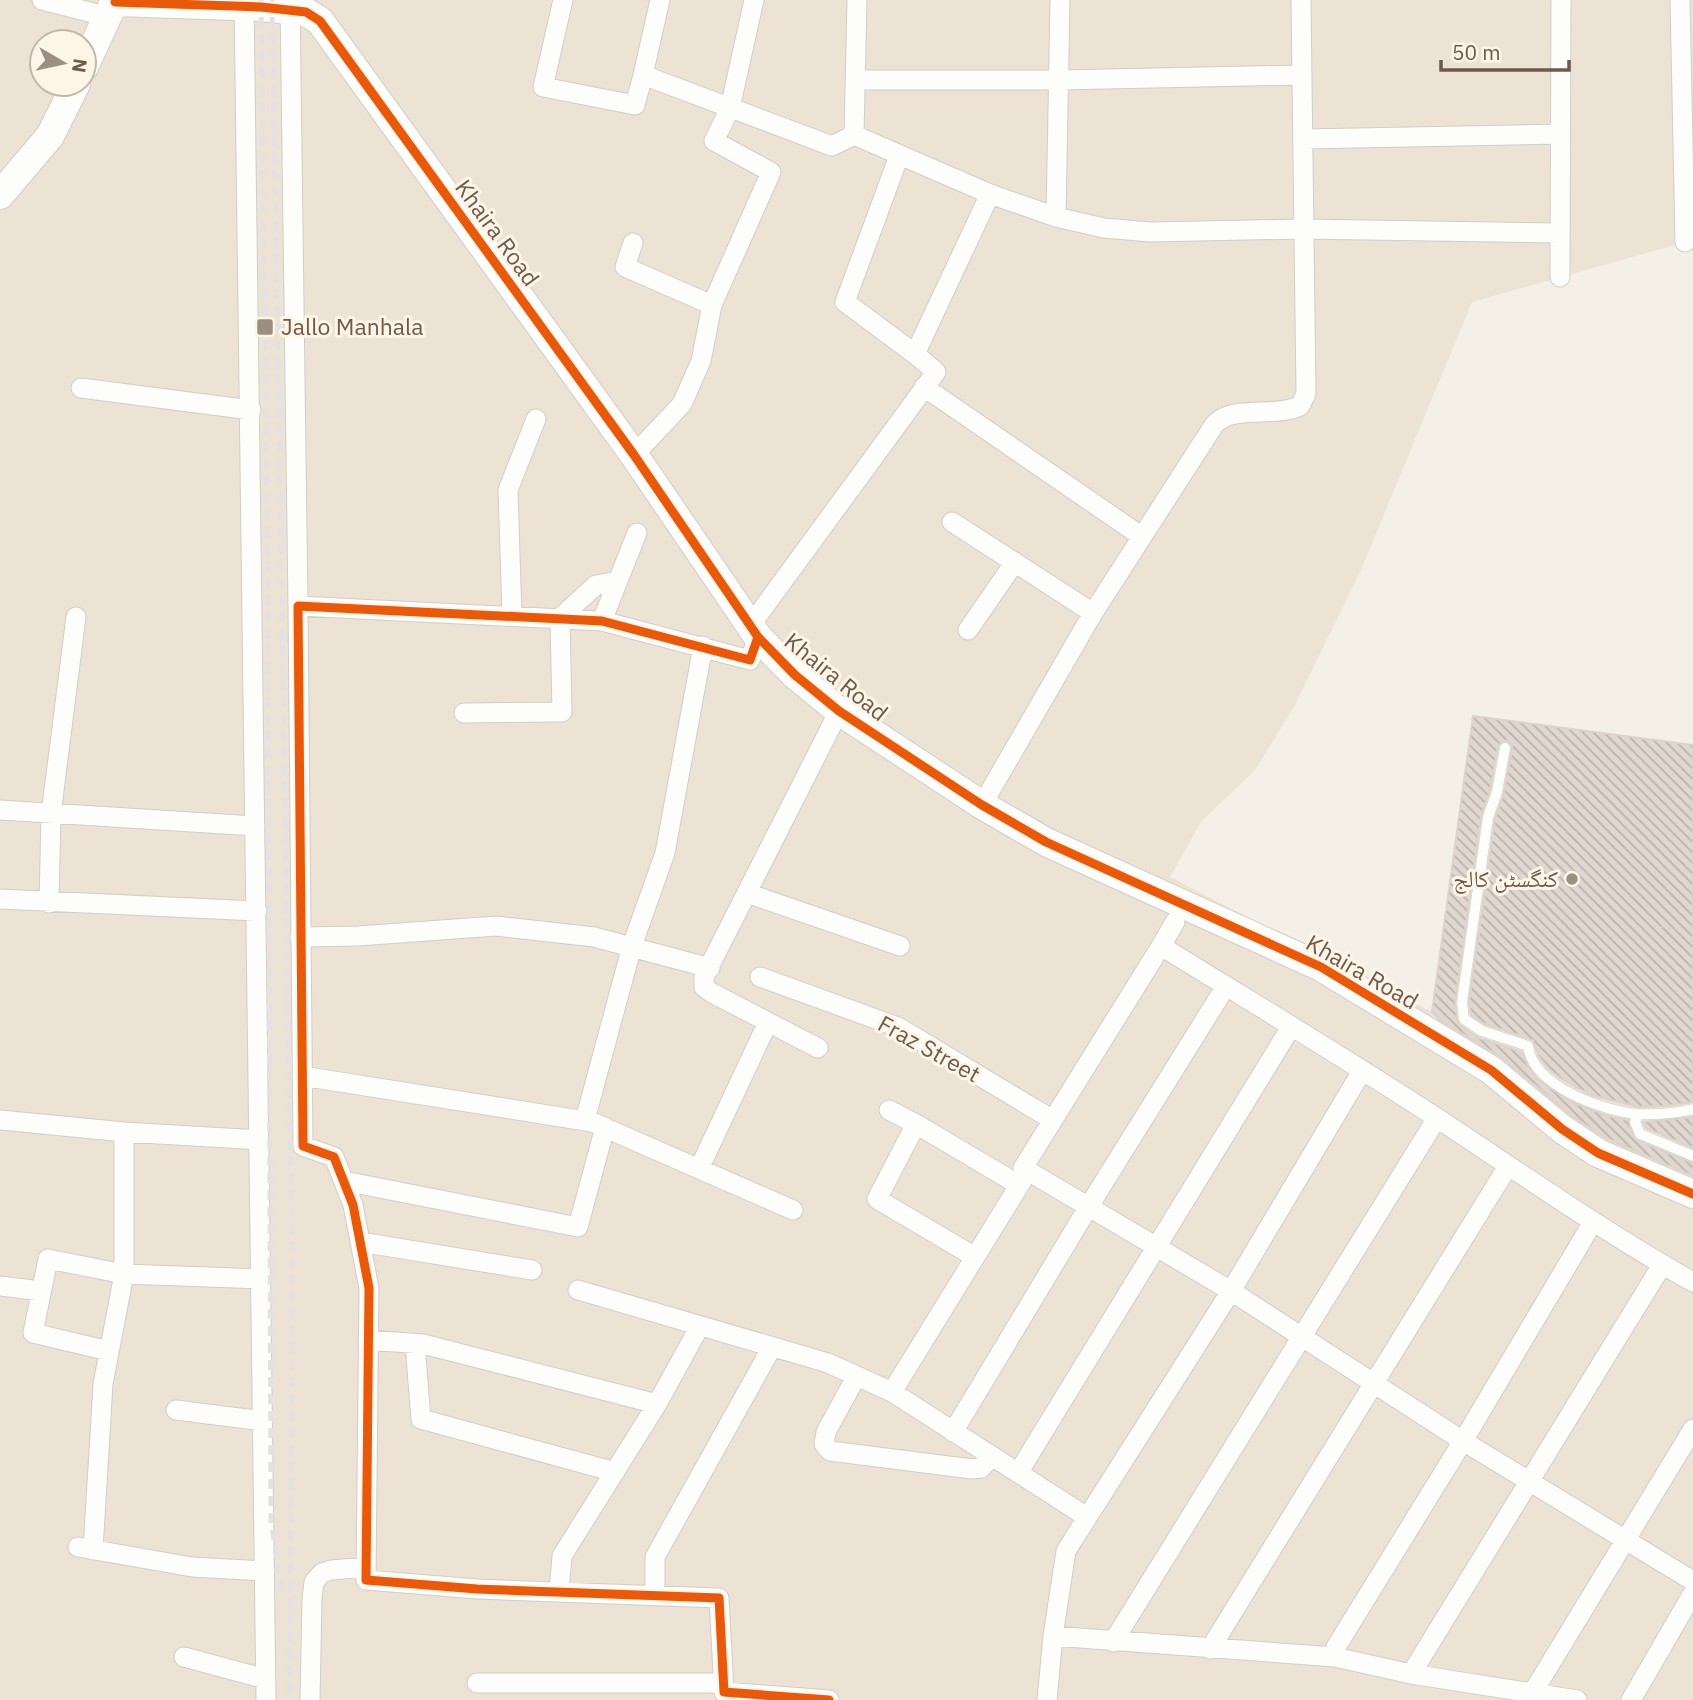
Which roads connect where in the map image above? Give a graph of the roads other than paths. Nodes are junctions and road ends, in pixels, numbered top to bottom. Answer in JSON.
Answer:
{"nodes":[{"id":1,"x":42,"y":0,"type":"edge"},
{"id":2,"x":563,"y":0,"type":"edge"},
{"id":3,"x":660,"y":0,"type":"edge"},
{"id":4,"x":754,"y":0,"type":"edge"},
{"id":5,"x":857,"y":0,"type":"edge"},
{"id":6,"x":1060,"y":0,"type":"edge"},
{"id":7,"x":1301,"y":0,"type":"edge"},
{"id":8,"x":1561,"y":0,"type":"edge"},
{"id":9,"x":1680,"y":0,"type":"edge"},
{"id":10,"x":244,"y":3,"type":"edge"},
{"id":11,"x":290,"y":5,"type":"edge"},
{"id":12,"x":113,"y":6,"type":"edge"},
{"id":13,"x":98,"y":38,"type":"edge"},
{"id":14,"x":642,"y":75,"type":"junction"},
{"id":15,"x":1303,"y":75,"type":"junction"},
{"id":16,"x":855,"y":80,"type":"junction"},
{"id":17,"x":1059,"y":80,"type":"junction"},
{"id":18,"x":69,"y":98,"type":"edge"},
{"id":19,"x":730,"y":108,"type":"junction"},
{"id":20,"x":1560,"y":134,"type":"junction"},
{"id":21,"x":854,"y":135,"type":"junction"},
{"id":22,"x":1304,"y":139,"type":"junction"},
{"id":23,"x":899,"y":156,"type":"junction"},
{"id":24,"x":990,"y":194,"type":"junction"},
{"id":25,"x":0,"y":195,"type":"edge"},
{"id":26,"x":1056,"y":217,"type":"junction"},
{"id":27,"x":1303,"y":229,"type":"junction"},
{"id":28,"x":1560,"y":233,"type":"junction"},
{"id":29,"x":1685,"y":242,"type":"dead end"},
{"id":30,"x":633,"y":243,"type":"dead end"},
{"id":31,"x":1560,"y":277,"type":"dead end"},
{"id":32,"x":712,"y":305,"type":"junction"},
{"id":33,"x":915,"y":354,"type":"junction"},
{"id":34,"x":81,"y":387,"type":"dead end"},
{"id":35,"x":924,"y":387,"type":"junction"},
{"id":36,"x":251,"y":410,"type":"junction"},
{"id":37,"x":537,"y":419,"type":"dead end"},
{"id":38,"x":634,"y":455,"type":"junction"},
{"id":39,"x":952,"y":522,"type":"dead end"},
{"id":40,"x":637,"y":533,"type":"dead end"},
{"id":41,"x":1141,"y":536,"type":"junction"},
{"id":42,"x":1015,"y":562,"type":"junction"},
{"id":43,"x":618,"y":581,"type":"junction"},
{"id":44,"x":298,"y":606,"type":"junction"},
{"id":45,"x":1093,"y":613,"type":"junction"},
{"id":46,"x":512,"y":616,"type":"junction"},
{"id":47,"x":76,"y":617,"type":"dead end"},
{"id":48,"x":561,"y":618,"type":"junction"},
{"id":49,"x":602,"y":621,"type":"junction"},
{"id":50,"x":968,"y":630,"type":"dead end"},
{"id":51,"x":754,"y":632,"type":"junction"},
{"id":52,"x":703,"y":646,"type":"junction"},
{"id":53,"x":839,"y":711,"type":"junction"},
{"id":54,"x":464,"y":713,"type":"dead end"},
{"id":55,"x":1505,"y":748,"type":"dead end"},
{"id":56,"x":982,"y":805,"type":"junction"},
{"id":57,"x":0,"y":810,"type":"edge"},
{"id":58,"x":51,"y":814,"type":"junction"},
{"id":59,"x":255,"y":826,"type":"junction"},
{"id":60,"x":747,"y":893,"type":"junction"},
{"id":61,"x":0,"y":899,"type":"edge"},
{"id":62,"x":49,"y":903,"type":"junction"},
{"id":63,"x":257,"y":911,"type":"junction"},
{"id":64,"x":1175,"y":922,"type":"dead end"},
{"id":65,"x":300,"y":937,"type":"junction"},
{"id":66,"x":632,"y":946,"type":"junction"},
{"id":67,"x":900,"y":946,"type":"dead end"},
{"id":68,"x":1161,"y":946,"type":"junction"},
{"id":69,"x":710,"y":968,"type":"junction"},
{"id":70,"x":760,"y":977,"type":"dead end"},
{"id":71,"x":1226,"y":986,"type":"junction"},
{"id":72,"x":768,"y":1022,"type":"junction"},
{"id":73,"x":1291,"y":1027,"type":"junction"},
{"id":74,"x":818,"y":1048,"type":"dead end"},
{"id":75,"x":1362,"y":1071,"type":"junction"},
{"id":76,"x":302,"y":1076,"type":"junction"},
{"id":77,"x":1693,"y":1109,"type":"edge"},
{"id":78,"x":889,"y":1110,"type":"dead end"},
{"id":79,"x":1638,"y":1114,"type":"junction"},
{"id":80,"x":1437,"y":1118,"type":"junction"},
{"id":81,"x":0,"y":1119,"type":"edge"},
{"id":82,"x":1053,"y":1120,"type":"junction"},
{"id":83,"x":585,"y":1121,"type":"junction"},
{"id":84,"x":916,"y":1124,"type":"junction"},
{"id":85,"x":605,"y":1127,"type":"junction"},
{"id":86,"x":124,"y":1132,"type":"junction"},
{"id":87,"x":259,"y":1140,"type":"junction"},
{"id":88,"x":1693,"y":1156,"type":"edge"},
{"id":89,"x":1508,"y":1166,"type":"junction"},
{"id":90,"x":699,"y":1169,"type":"junction"},
{"id":91,"x":1024,"y":1178,"type":"junction"},
{"id":92,"x":344,"y":1181,"type":"junction"},
{"id":93,"x":1693,"y":1195,"type":"edge"},
{"id":94,"x":1089,"y":1206,"type":"junction"},
{"id":95,"x":793,"y":1210,"type":"dead end"},
{"id":96,"x":1592,"y":1222,"type":"junction"},
{"id":97,"x":360,"y":1242,"type":"junction"},
{"id":98,"x":1157,"y":1246,"type":"junction"},
{"id":99,"x":975,"y":1257,"type":"junction"},
{"id":100,"x":1662,"y":1265,"type":"junction"},
{"id":101,"x":532,"y":1270,"type":"dead end"},
{"id":102,"x":124,"y":1274,"type":"junction"},
{"id":103,"x":261,"y":1279,"type":"junction"},
{"id":104,"x":1693,"y":1282,"type":"edge"},
{"id":105,"x":0,"y":1286,"type":"edge"},
{"id":106,"x":578,"y":1290,"type":"dead end"},
{"id":107,"x":41,"y":1291,"type":"junction"},
{"id":108,"x":1231,"y":1291,"type":"junction"},
{"id":109,"x":700,"y":1326,"type":"junction"},
{"id":110,"x":1303,"y":1335,"type":"junction"},
{"id":111,"x":368,"y":1340,"type":"junction"},
{"id":112,"x":415,"y":1344,"type":"junction"},
{"id":113,"x":772,"y":1347,"type":"junction"},
{"id":114,"x":110,"y":1351,"type":"junction"},
{"id":115,"x":856,"y":1377,"type":"junction"},
{"id":116,"x":1373,"y":1383,"type":"junction"},
{"id":117,"x":892,"y":1392,"type":"junction"},
{"id":118,"x":657,"y":1404,"type":"junction"},
{"id":119,"x":176,"y":1410,"type":"dead end"},
{"id":120,"x":263,"y":1421,"type":"junction"},
{"id":121,"x":1693,"y":1429,"type":"edge"},
{"id":122,"x":954,"y":1432,"type":"junction"},
{"id":123,"x":1463,"y":1441,"type":"junction"},
{"id":124,"x":992,"y":1456,"type":"junction"},
{"id":125,"x":615,"y":1472,"type":"junction"},
{"id":126,"x":1018,"y":1473,"type":"junction"},
{"id":127,"x":1528,"y":1480,"type":"junction"},
{"id":128,"x":1087,"y":1517,"type":"junction"},
{"id":129,"x":1625,"y":1538,"type":"junction"},
{"id":130,"x":366,"y":1567,"type":"junction"},
{"id":131,"x":265,"y":1571,"type":"junction"},
{"id":132,"x":1693,"y":1581,"type":"edge"},
{"id":133,"x":559,"y":1592,"type":"junction"},
{"id":134,"x":1693,"y":1593,"type":"edge"},
{"id":135,"x":655,"y":1595,"type":"junction"},
{"id":136,"x":1053,"y":1636,"type":"junction"},
{"id":137,"x":1113,"y":1642,"type":"junction"},
{"id":138,"x":1210,"y":1649,"type":"junction"},
{"id":139,"x":184,"y":1657,"type":"dead end"},
{"id":140,"x":1335,"y":1657,"type":"junction"},
{"id":141,"x":1411,"y":1674,"type":"junction"},
{"id":142,"x":266,"y":1679,"type":"junction"},
{"id":143,"x":477,"y":1684,"type":"dead end"},
{"id":144,"x":724,"y":1692,"type":"edge"},
{"id":145,"x":1532,"y":1692,"type":"junction"},
{"id":146,"x":821,"y":1699,"type":"edge"},
{"id":147,"x":266,"y":1700,"type":"edge"},
{"id":148,"x":310,"y":1700,"type":"edge"},
{"id":149,"x":1047,"y":1700,"type":"edge"},
{"id":150,"x":1577,"y":1700,"type":"edge"},
{"id":151,"x":1631,"y":1700,"type":"edge"}],
"edges":[{"from":1,"to":12,"type":"street"},
{"from":2,"to":14,"type":"street"},
{"from":3,"to":14,"type":"street"},
{"from":4,"to":19,"type":"street"},
{"from":5,"to":16,"type":"street"},
{"from":6,"to":17,"type":"street"},
{"from":7,"to":15,"type":"street"},
{"from":8,"to":20,"type":"street"},
{"from":9,"to":29,"type":"street"},
{"from":10,"to":11,"type":"street","name":"Khaira Road"},
{"from":10,"to":12,"type":"street","name":"Khaira Road"},
{"from":10,"to":36,"type":"street"},
{"from":11,"to":38,"type":"street","name":"Khaira Road"},
{"from":11,"to":44,"type":"street"},
{"from":12,"to":13,"type":"street"},
{"from":14,"to":19,"type":"street"},
{"from":15,"to":17,"type":"street"},
{"from":15,"to":22,"type":"street"},
{"from":16,"to":17,"type":"street"},
{"from":16,"to":21,"type":"street"},
{"from":17,"to":26,"type":"street"},
{"from":18,"to":25,"type":"street"},
{"from":19,"to":21,"type":"street"},
{"from":19,"to":32,"type":"street"},
{"from":20,"to":22,"type":"street"},
{"from":20,"to":28,"type":"street"},
{"from":21,"to":23,"type":"street"},
{"from":22,"to":27,"type":"street"},
{"from":23,"to":24,"type":"street"},
{"from":23,"to":33,"type":"street"},
{"from":24,"to":26,"type":"street"},
{"from":24,"to":33,"type":"street"},
{"from":26,"to":27,"type":"street"},
{"from":27,"to":28,"type":"street"},
{"from":27,"to":41,"type":"street"},
{"from":28,"to":31,"type":"street"},
{"from":30,"to":32,"type":"street"},
{"from":32,"to":38,"type":"street"},
{"from":33,"to":35,"type":"street"},
{"from":34,"to":36,"type":"street"},
{"from":35,"to":41,"type":"street"},
{"from":35,"to":51,"type":"street"},
{"from":36,"to":59,"type":"street"},
{"from":37,"to":46,"type":"street"},
{"from":38,"to":51,"type":"street","name":"Khaira Road"},
{"from":39,"to":42,"type":"street"},
{"from":40,"to":43,"type":"street"},
{"from":41,"to":45,"type":"street"},
{"from":42,"to":45,"type":"street"},
{"from":42,"to":50,"type":"street"},
{"from":43,"to":48,"type":"street"},
{"from":43,"to":49,"type":"street"},
{"from":44,"to":46,"type":"street"},
{"from":44,"to":65,"type":"street"},
{"from":45,"to":56,"type":"street"},
{"from":46,"to":48,"type":"street"},
{"from":47,"to":58,"type":"street"},
{"from":48,"to":49,"type":"street"},
{"from":48,"to":54,"type":"street"},
{"from":49,"to":52,"type":"street"},
{"from":51,"to":52,"type":"street"},
{"from":51,"to":53,"type":"street","name":"Khaira Road"},
{"from":52,"to":66,"type":"street"},
{"from":53,"to":56,"type":"street","name":"Khaira Road"},
{"from":53,"to":60,"type":"street"},
{"from":55,"to":79,"type":"lane"},
{"from":56,"to":93,"type":"street","name":"Khaira Road"},
{"from":57,"to":58,"type":"street"},
{"from":58,"to":59,"type":"street"},
{"from":58,"to":62,"type":"street"},
{"from":59,"to":63,"type":"street"},
{"from":60,"to":67,"type":"street"},
{"from":60,"to":69,"type":"street"},
{"from":61,"to":62,"type":"street"},
{"from":62,"to":63,"type":"street"},
{"from":63,"to":87,"type":"street"},
{"from":64,"to":68,"type":"street"},
{"from":65,"to":66,"type":"street"},
{"from":65,"to":76,"type":"street"},
{"from":66,"to":69,"type":"street"},
{"from":66,"to":83,"type":"street"},
{"from":68,"to":71,"type":"street"},
{"from":68,"to":82,"type":"street"},
{"from":69,"to":72,"type":"street"},
{"from":70,"to":82,"type":"street","name":"Fraz Street"},
{"from":71,"to":73,"type":"street"},
{"from":71,"to":94,"type":"street"},
{"from":72,"to":74,"type":"street"},
{"from":72,"to":90,"type":"street"},
{"from":73,"to":75,"type":"street"},
{"from":73,"to":98,"type":"street"},
{"from":75,"to":80,"type":"street"},
{"from":75,"to":108,"type":"street"},
{"from":76,"to":83,"type":"street"},
{"from":76,"to":92,"type":"street"},
{"from":77,"to":79,"type":"lane"},
{"from":78,"to":84,"type":"street"},
{"from":79,"to":88,"type":"lane"},
{"from":80,"to":89,"type":"street"},
{"from":80,"to":110,"type":"street"},
{"from":81,"to":86,"type":"street"},
{"from":82,"to":91,"type":"street"},
{"from":83,"to":85,"type":"street"},
{"from":84,"to":91,"type":"street"},
{"from":84,"to":99,"type":"street"},
{"from":85,"to":90,"type":"street"},
{"from":85,"to":92,"type":"street"},
{"from":86,"to":87,"type":"street"},
{"from":86,"to":102,"type":"street"},
{"from":87,"to":103,"type":"street"},
{"from":89,"to":96,"type":"street"},
{"from":89,"to":116,"type":"street"},
{"from":90,"to":95,"type":"street"},
{"from":91,"to":94,"type":"street"},
{"from":91,"to":99,"type":"street"},
{"from":92,"to":97,"type":"street"},
{"from":94,"to":98,"type":"street"},
{"from":94,"to":122,"type":"street"},
{"from":96,"to":100,"type":"street"},
{"from":96,"to":123,"type":"street"},
{"from":97,"to":101,"type":"street"},
{"from":97,"to":111,"type":"street"},
{"from":98,"to":108,"type":"street"},
{"from":98,"to":126,"type":"street"},
{"from":99,"to":117,"type":"street"},
{"from":100,"to":104,"type":"street"},
{"from":100,"to":127,"type":"street"},
{"from":102,"to":103,"type":"street"},
{"from":102,"to":107,"type":"street"},
{"from":102,"to":114,"type":"street"},
{"from":103,"to":120,"type":"street"},
{"from":105,"to":107,"type":"street"},
{"from":106,"to":109,"type":"street"},
{"from":107,"to":114,"type":"street"},
{"from":108,"to":110,"type":"street"},
{"from":108,"to":128,"type":"street"},
{"from":109,"to":113,"type":"street"},
{"from":109,"to":118,"type":"street"},
{"from":110,"to":116,"type":"street"},
{"from":110,"to":137,"type":"street"},
{"from":111,"to":112,"type":"street"},
{"from":111,"to":130,"type":"street"},
{"from":112,"to":118,"type":"street"},
{"from":112,"to":125,"type":"street"},
{"from":113,"to":115,"type":"street"},
{"from":113,"to":135,"type":"street"},
{"from":114,"to":131,"type":"street"},
{"from":115,"to":117,"type":"street"},
{"from":115,"to":124,"type":"street"},
{"from":116,"to":123,"type":"street"},
{"from":116,"to":138,"type":"street"},
{"from":117,"to":122,"type":"street"},
{"from":118,"to":125,"type":"street"},
{"from":119,"to":120,"type":"street"},
{"from":120,"to":131,"type":"street"},
{"from":121,"to":129,"type":"street"},
{"from":122,"to":124,"type":"street"},
{"from":123,"to":127,"type":"street"},
{"from":123,"to":140,"type":"street"},
{"from":124,"to":126,"type":"street"},
{"from":125,"to":133,"type":"street"},
{"from":126,"to":128,"type":"street"},
{"from":127,"to":129,"type":"street"},
{"from":127,"to":141,"type":"street"},
{"from":128,"to":136,"type":"street"},
{"from":129,"to":132,"type":"street"},
{"from":129,"to":145,"type":"street"},
{"from":130,"to":133,"type":"street"},
{"from":130,"to":148,"type":"street"},
{"from":131,"to":142,"type":"street"},
{"from":133,"to":135,"type":"street"},
{"from":134,"to":151,"type":"street"},
{"from":135,"to":144,"type":"street"},
{"from":136,"to":137,"type":"street"},
{"from":136,"to":149,"type":"street"},
{"from":137,"to":138,"type":"street"},
{"from":138,"to":140,"type":"street"},
{"from":139,"to":142,"type":"street"},
{"from":140,"to":141,"type":"street"},
{"from":141,"to":145,"type":"street"},
{"from":142,"to":147,"type":"street"},
{"from":143,"to":144,"type":"street"},
{"from":144,"to":146,"type":"street"},
{"from":145,"to":150,"type":"street"}]}
